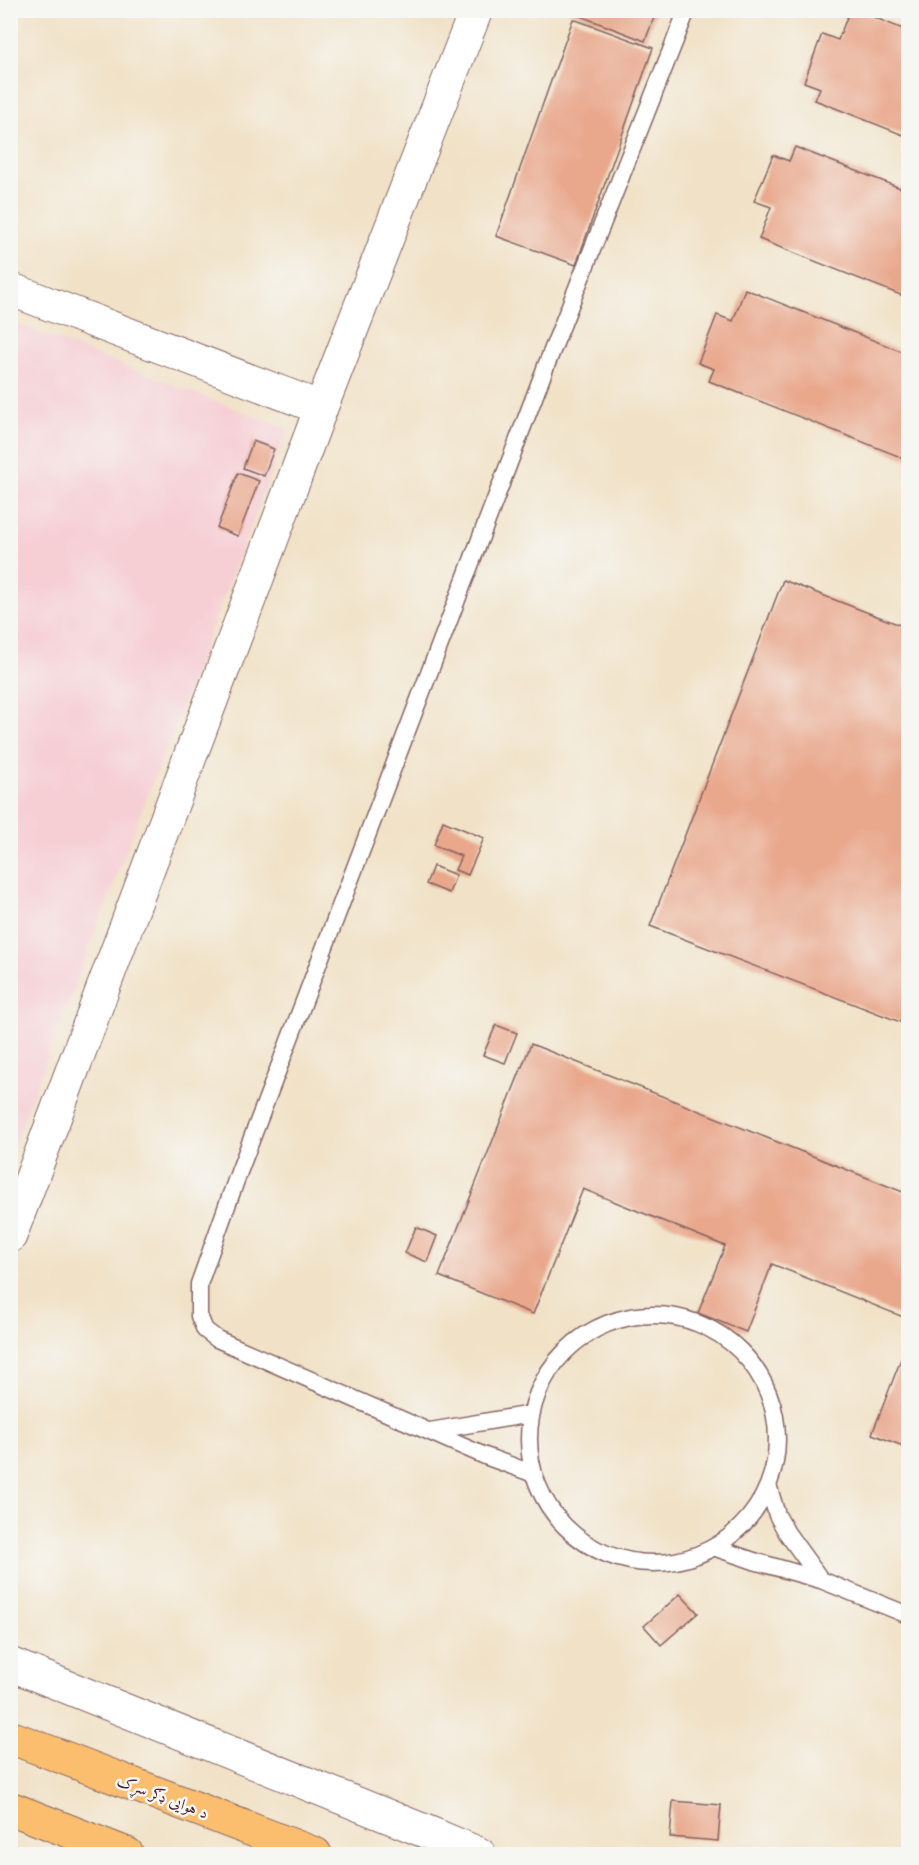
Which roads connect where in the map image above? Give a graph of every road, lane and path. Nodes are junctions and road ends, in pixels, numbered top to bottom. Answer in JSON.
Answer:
{"nodes":[{"id":1,"x":477,"y":10,"type":"edge"},
{"id":2,"x":687,"y":10,"type":"edge"},
{"id":3,"x":10,"y":289,"type":"edge"},
{"id":4,"x":321,"y":408,"type":"junction"},
{"id":5,"x":10,"y":1236,"type":"edge"},
{"id":6,"x":531,"y":1414,"type":"junction"},
{"id":7,"x":430,"y":1431,"type":"junction"},
{"id":8,"x":534,"y":1474,"type":"junction"},
{"id":9,"x":769,"y":1488,"type":"junction"},
{"id":10,"x":716,"y":1548,"type":"junction"},
{"id":11,"x":821,"y":1580,"type":"junction"},
{"id":12,"x":909,"y":1615,"type":"edge"},
{"id":13,"x":10,"y":1664,"type":"edge"},
{"id":14,"x":10,"y":1737,"type":"edge"},
{"id":15,"x":10,"y":1808,"type":"edge"},
{"id":16,"x":127,"y":1854,"type":"edge"},
{"id":17,"x":315,"y":1854,"type":"edge"},
{"id":18,"x":479,"y":1854,"type":"edge"}],
"edges":[{"from":1,"to":4,"type":"street"},
{"from":2,"to":7,"type":"lane"},
{"from":3,"to":4,"type":"street"},
{"from":4,"to":5,"type":"street"},
{"from":6,"to":7,"type":"lane"},
{"from":6,"to":8,"type":"lane"},
{"from":6,"to":9,"type":"lane"},
{"from":7,"to":8,"type":"lane"},
{"from":8,"to":10,"type":"lane"},
{"from":9,"to":10,"type":"lane"},
{"from":9,"to":11,"type":"lane"},
{"from":10,"to":11,"type":"lane"},
{"from":11,"to":12,"type":"lane"},
{"from":13,"to":18,"type":"street"},
{"from":14,"to":17,"type":"main road","name":"د هوایی ډګر سړک"},
{"from":15,"to":16,"type":"main road"}]}
